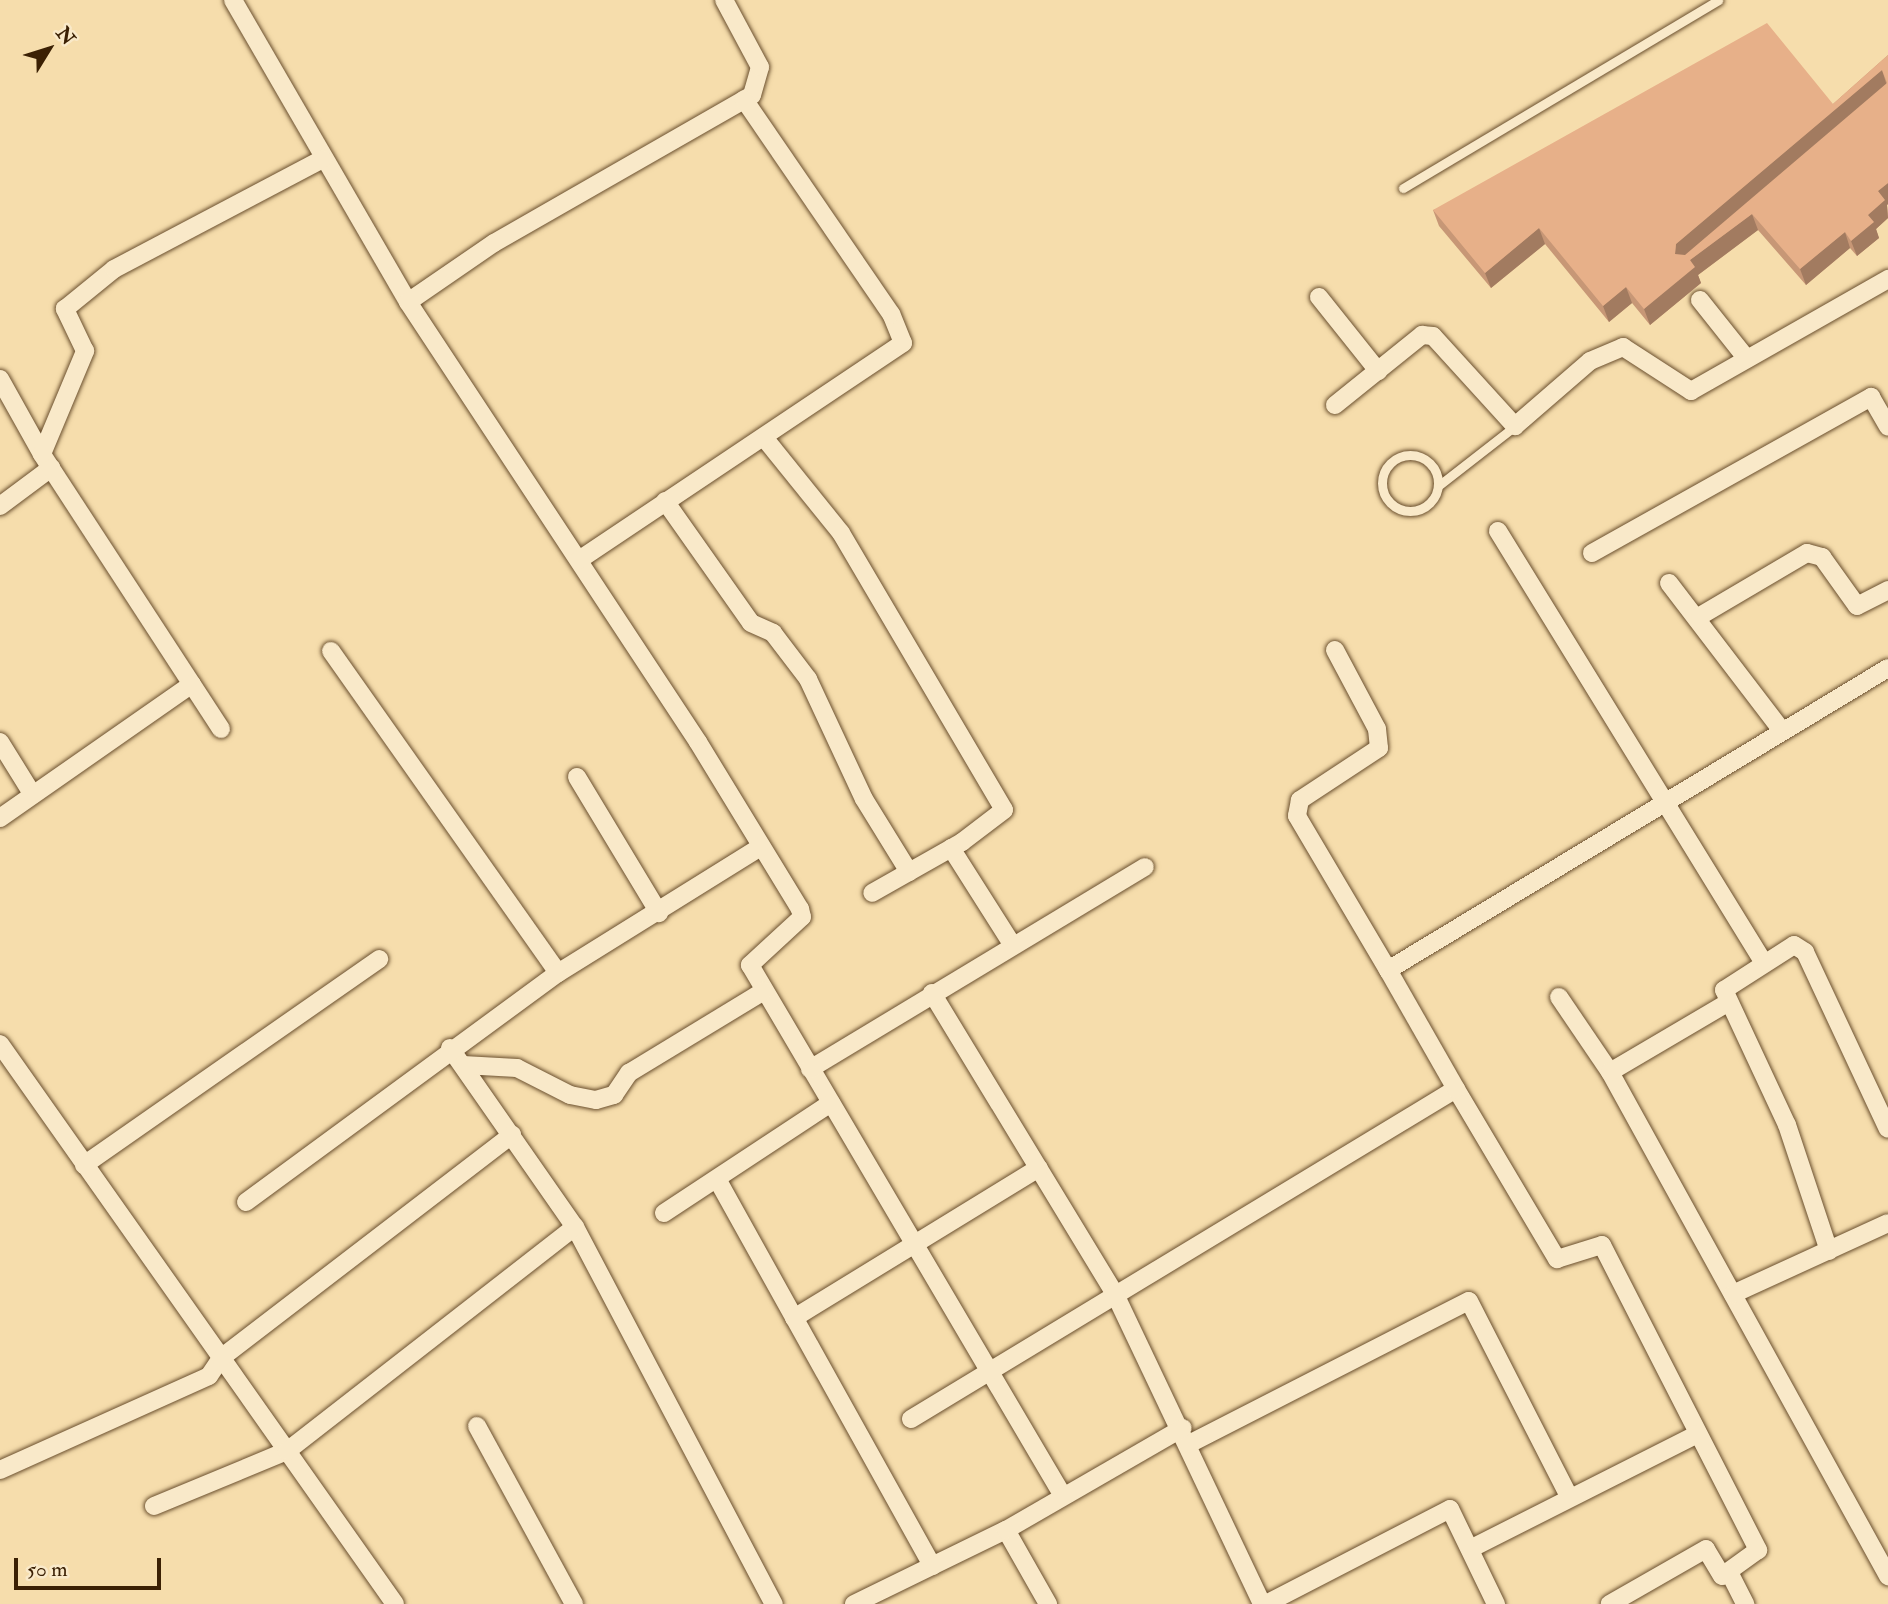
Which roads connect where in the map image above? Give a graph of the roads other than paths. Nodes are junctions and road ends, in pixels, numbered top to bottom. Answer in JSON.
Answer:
{"nodes":[{"id":1,"x":233,"y":0,"type":"edge"},
{"id":2,"x":724,"y":0,"type":"edge"},
{"id":3,"x":1718,"y":0,"type":"edge"},
{"id":4,"x":744,"y":99,"type":"junction"},
{"id":5,"x":323,"y":159,"type":"junction"},
{"id":6,"x":1403,"y":188,"type":"dead end"},
{"id":7,"x":1888,"y":279,"type":"edge"},
{"id":8,"x":1318,"y":297,"type":"dead end"},
{"id":9,"x":1700,"y":300,"type":"dead end"},
{"id":10,"x":408,"y":302,"type":"junction"},
{"id":11,"x":1747,"y":359,"type":"junction"},
{"id":12,"x":1378,"y":370,"type":"junction"},
{"id":13,"x":0,"y":379,"type":"edge"},
{"id":14,"x":1335,"y":405,"type":"dead end"},
{"id":15,"x":1516,"y":426,"type":"junction"},
{"id":16,"x":1888,"y":426,"type":"edge"},
{"id":17,"x":766,"y":440,"type":"junction"},
{"id":18,"x":47,"y":461,"type":"junction"},
{"id":19,"x":1438,"y":486,"type":"junction"},
{"id":20,"x":665,"y":501,"type":"junction"},
{"id":21,"x":0,"y":506,"type":"edge"},
{"id":22,"x":1499,"y":531,"type":"dead end"},
{"id":23,"x":1592,"y":553,"type":"dead end"},
{"id":24,"x":579,"y":560,"type":"junction"},
{"id":25,"x":1669,"y":583,"type":"dead end"},
{"id":26,"x":1888,"y":590,"type":"edge"},
{"id":27,"x":1700,"y":616,"type":"junction"},
{"id":28,"x":1335,"y":650,"type":"dead end"},
{"id":29,"x":331,"y":651,"type":"dead end"},
{"id":30,"x":1888,"y":668,"type":"edge"},
{"id":31,"x":192,"y":684,"type":"junction"},
{"id":32,"x":221,"y":729,"type":"dead end"},
{"id":33,"x":1782,"y":731,"type":"junction"},
{"id":34,"x":0,"y":742,"type":"edge"},
{"id":35,"x":577,"y":777,"type":"dead end"},
{"id":36,"x":33,"y":795,"type":"junction"},
{"id":37,"x":1666,"y":800,"type":"junction"},
{"id":38,"x":0,"y":818,"type":"edge"},
{"id":39,"x":759,"y":848,"type":"junction"},
{"id":40,"x":951,"y":849,"type":"junction"},
{"id":41,"x":1145,"y":867,"type":"dead end"},
{"id":42,"x":909,"y":872,"type":"junction"},
{"id":43,"x":872,"y":893,"type":"dead end"},
{"id":44,"x":659,"y":913,"type":"junction"},
{"id":45,"x":1012,"y":944,"type":"junction"},
{"id":46,"x":379,"y":959,"type":"dead end"},
{"id":47,"x":1763,"y":963,"type":"junction"},
{"id":48,"x":1388,"y":970,"type":"junction"},
{"id":49,"x":558,"y":973,"type":"junction"},
{"id":50,"x":764,"y":991,"type":"junction"},
{"id":51,"x":932,"y":993,"type":"junction"},
{"id":52,"x":1559,"y":997,"type":"dead end"},
{"id":53,"x":1727,"y":1003,"type":"junction"},
{"id":54,"x":0,"y":1044,"type":"edge"},
{"id":55,"x":450,"y":1048,"type":"junction"},
{"id":56,"x":463,"y":1065,"type":"junction"},
{"id":57,"x":810,"y":1069,"type":"junction"},
{"id":58,"x":1610,"y":1072,"type":"junction"},
{"id":59,"x":1456,"y":1089,"type":"junction"},
{"id":60,"x":831,"y":1103,"type":"junction"},
{"id":61,"x":1888,"y":1129,"type":"edge"},
{"id":62,"x":512,"y":1135,"type":"junction"},
{"id":63,"x":84,"y":1165,"type":"junction"},
{"id":64,"x":1039,"y":1168,"type":"junction"},
{"id":65,"x":717,"y":1179,"type":"junction"},
{"id":66,"x":246,"y":1202,"type":"dead end"},
{"id":67,"x":664,"y":1213,"type":"dead end"},
{"id":68,"x":1888,"y":1223,"type":"edge"},
{"id":69,"x":575,"y":1227,"type":"junction"},
{"id":70,"x":915,"y":1243,"type":"junction"},
{"id":71,"x":1829,"y":1251,"type":"junction"},
{"id":72,"x":1114,"y":1292,"type":"junction"},
{"id":73,"x":1733,"y":1294,"type":"junction"},
{"id":74,"x":794,"y":1318,"type":"junction"},
{"id":75,"x":221,"y":1359,"type":"junction"},
{"id":76,"x":993,"y":1368,"type":"junction"},
{"id":77,"x":912,"y":1419,"type":"dead end"},
{"id":78,"x":477,"y":1426,"type":"dead end"},
{"id":79,"x":1698,"y":1434,"type":"junction"},
{"id":80,"x":1186,"y":1436,"type":"junction"},
{"id":81,"x":287,"y":1451,"type":"junction"},
{"id":82,"x":0,"y":1470,"type":"edge"},
{"id":83,"x":1063,"y":1496,"type":"junction"},
{"id":84,"x":1570,"y":1498,"type":"junction"},
{"id":85,"x":154,"y":1506,"type":"dead end"},
{"id":86,"x":1006,"y":1530,"type":"junction"},
{"id":87,"x":1470,"y":1549,"type":"junction"},
{"id":88,"x":932,"y":1566,"type":"junction"},
{"id":89,"x":1730,"y":1574,"type":"junction"},
{"id":90,"x":1888,"y":1576,"type":"edge"},
{"id":91,"x":395,"y":1604,"type":"edge"},
{"id":92,"x":574,"y":1604,"type":"edge"},
{"id":93,"x":774,"y":1604,"type":"edge"},
{"id":94,"x":854,"y":1604,"type":"edge"},
{"id":95,"x":1048,"y":1604,"type":"edge"},
{"id":96,"x":1264,"y":1604,"type":"edge"},
{"id":97,"x":1496,"y":1604,"type":"edge"},
{"id":98,"x":1610,"y":1604,"type":"edge"},
{"id":99,"x":1745,"y":1604,"type":"edge"}],
"edges":[{"from":1,"to":5,"type":"street"},
{"from":2,"to":4,"type":"street"},
{"from":3,"to":6,"type":"lane"},
{"from":4,"to":10,"type":"street"},
{"from":4,"to":17,"type":"street"},
{"from":5,"to":10,"type":"street"},
{"from":5,"to":18,"type":"street"},
{"from":7,"to":11,"type":"street"},
{"from":8,"to":12,"type":"street"},
{"from":9,"to":11,"type":"street"},
{"from":10,"to":24,"type":"street"},
{"from":11,"to":15,"type":"street"},
{"from":12,"to":14,"type":"street"},
{"from":12,"to":15,"type":"street"},
{"from":13,"to":18,"type":"street"},
{"from":15,"to":19,"type":"lane"},
{"from":16,"to":23,"type":"street"},
{"from":17,"to":20,"type":"street"},
{"from":17,"to":40,"type":"street"},
{"from":18,"to":21,"type":"street"},
{"from":18,"to":31,"type":"street"},
{"from":19,"to":19,"type":"lane"},
{"from":20,"to":24,"type":"street"},
{"from":20,"to":42,"type":"street"},
{"from":22,"to":37,"type":"street"},
{"from":24,"to":39,"type":"street"},
{"from":25,"to":27,"type":"street"},
{"from":26,"to":27,"type":"street"},
{"from":27,"to":33,"type":"street"},
{"from":28,"to":48,"type":"street"},
{"from":29,"to":49,"type":"street"},
{"from":30,"to":33,"type":"street"},
{"from":31,"to":32,"type":"street"},
{"from":31,"to":36,"type":"street"},
{"from":33,"to":37,"type":"street"},
{"from":34,"to":36,"type":"street"},
{"from":35,"to":44,"type":"street"},
{"from":36,"to":38,"type":"street"},
{"from":37,"to":47,"type":"street"},
{"from":37,"to":48,"type":"street"},
{"from":39,"to":44,"type":"street"},
{"from":39,"to":50,"type":"street"},
{"from":40,"to":42,"type":"street"},
{"from":40,"to":45,"type":"street"},
{"from":41,"to":45,"type":"street"},
{"from":42,"to":43,"type":"street"},
{"from":44,"to":49,"type":"street"},
{"from":45,"to":51,"type":"street"},
{"from":46,"to":63,"type":"street"},
{"from":47,"to":53,"type":"street"},
{"from":47,"to":61,"type":"street"},
{"from":48,"to":59,"type":"street"},
{"from":49,"to":55,"type":"street"},
{"from":50,"to":56,"type":"street"},
{"from":50,"to":57,"type":"street"},
{"from":51,"to":57,"type":"street"},
{"from":51,"to":64,"type":"street"},
{"from":52,"to":58,"type":"street"},
{"from":53,"to":58,"type":"street"},
{"from":53,"to":71,"type":"street"},
{"from":54,"to":63,"type":"street"},
{"from":55,"to":56,"type":"street"},
{"from":55,"to":66,"type":"street"},
{"from":56,"to":62,"type":"street"},
{"from":57,"to":60,"type":"street"},
{"from":58,"to":73,"type":"street"},
{"from":59,"to":72,"type":"street"},
{"from":59,"to":79,"type":"street"},
{"from":60,"to":65,"type":"street"},
{"from":60,"to":70,"type":"street"},
{"from":62,"to":69,"type":"street"},
{"from":62,"to":75,"type":"street"},
{"from":63,"to":75,"type":"street"},
{"from":64,"to":70,"type":"street"},
{"from":64,"to":72,"type":"street"},
{"from":65,"to":67,"type":"street"},
{"from":65,"to":74,"type":"street"},
{"from":68,"to":71,"type":"street"},
{"from":69,"to":81,"type":"street"},
{"from":69,"to":93,"type":"street"},
{"from":70,"to":74,"type":"street"},
{"from":70,"to":76,"type":"street"},
{"from":71,"to":73,"type":"street"},
{"from":72,"to":76,"type":"street"},
{"from":72,"to":80,"type":"street"},
{"from":73,"to":90,"type":"street"},
{"from":74,"to":88,"type":"street"},
{"from":75,"to":81,"type":"street"},
{"from":75,"to":82,"type":"street"},
{"from":76,"to":77,"type":"street"},
{"from":76,"to":83,"type":"street"},
{"from":78,"to":92,"type":"street"},
{"from":79,"to":84,"type":"street"},
{"from":79,"to":89,"type":"street"},
{"from":80,"to":83,"type":"street"},
{"from":80,"to":84,"type":"street"},
{"from":80,"to":96,"type":"street"},
{"from":81,"to":85,"type":"street"},
{"from":81,"to":91,"type":"street"},
{"from":83,"to":86,"type":"street"},
{"from":84,"to":87,"type":"street"},
{"from":86,"to":88,"type":"street"},
{"from":86,"to":95,"type":"street"},
{"from":87,"to":96,"type":"street"},
{"from":87,"to":97,"type":"street"},
{"from":88,"to":94,"type":"street"},
{"from":89,"to":98,"type":"street"},
{"from":89,"to":99,"type":"street"}]}
